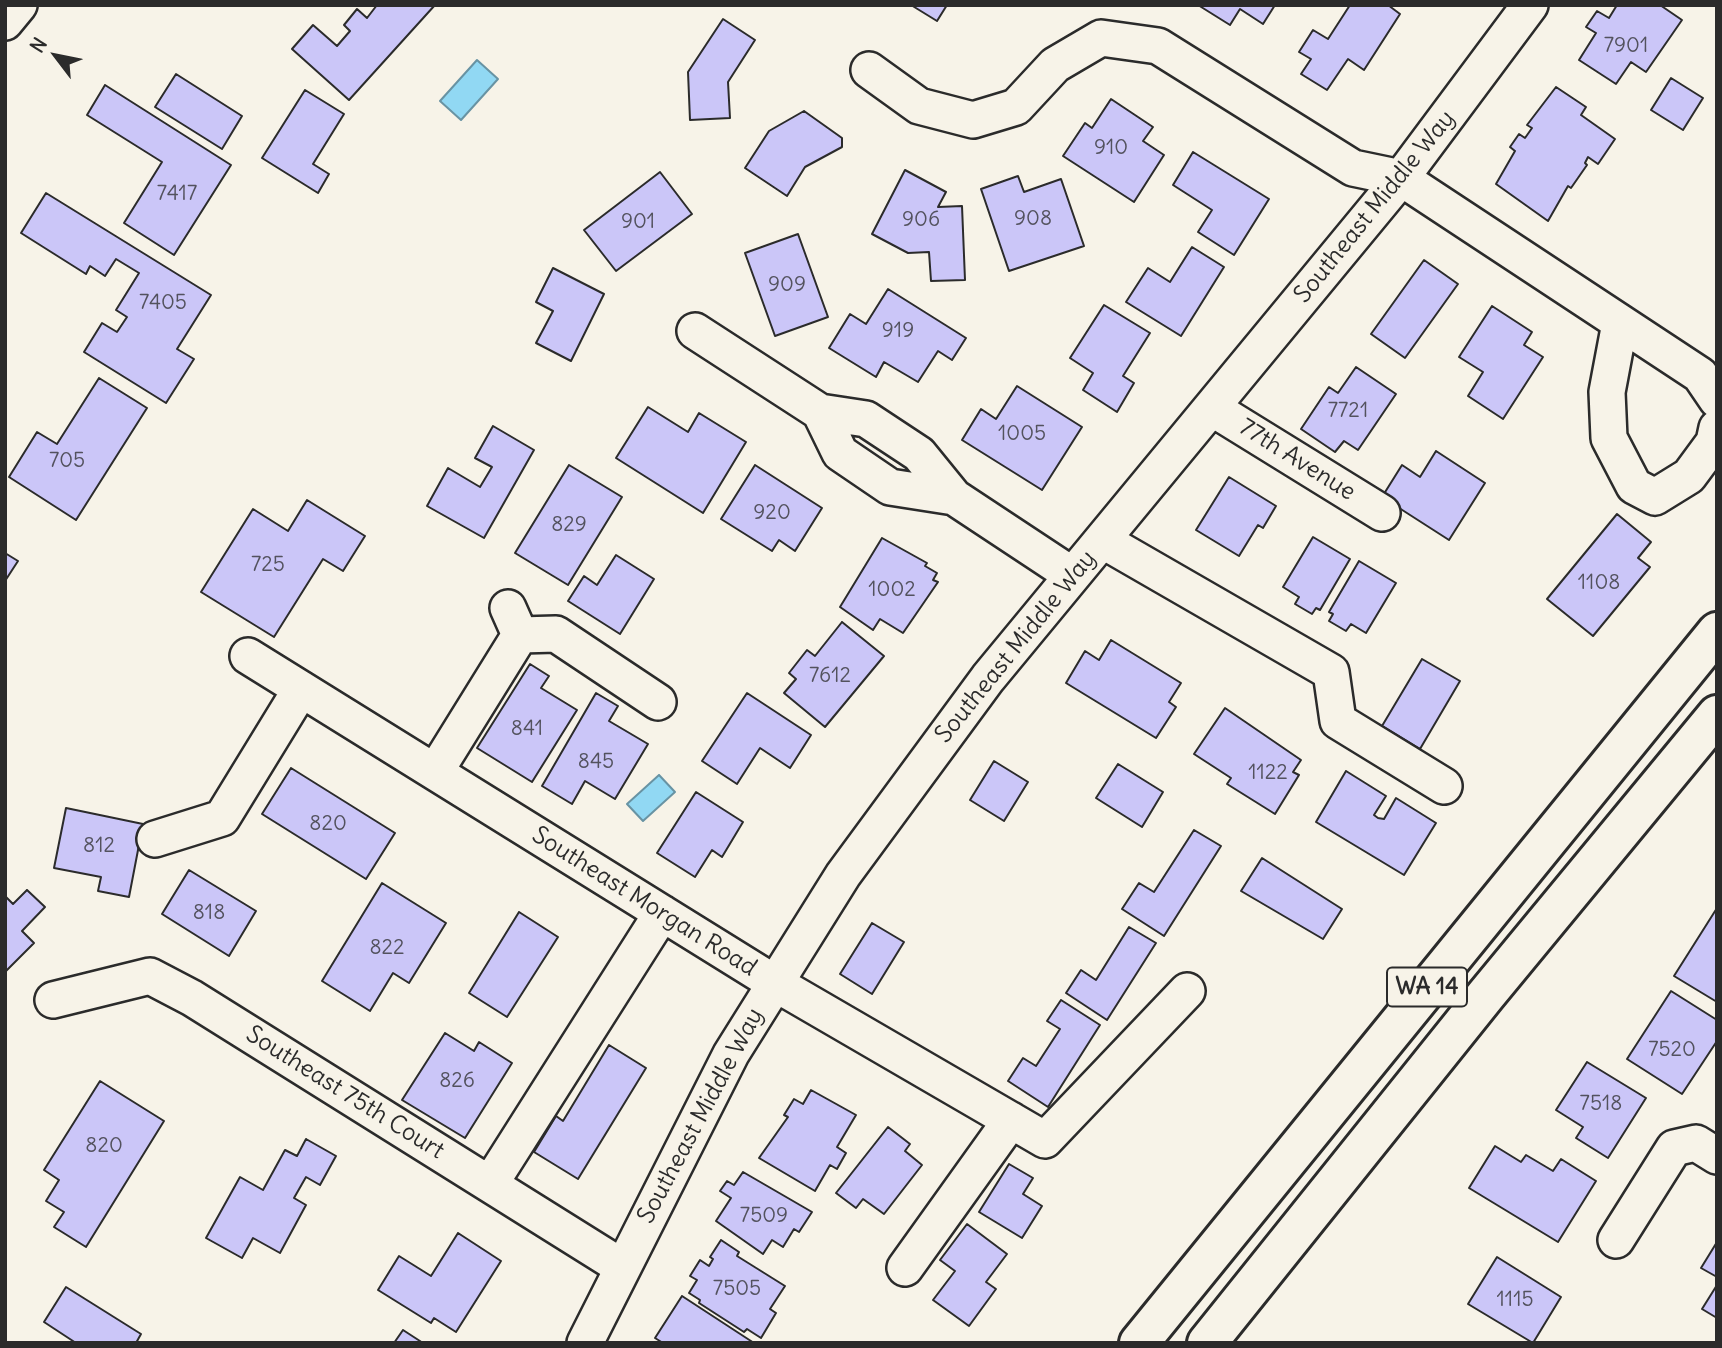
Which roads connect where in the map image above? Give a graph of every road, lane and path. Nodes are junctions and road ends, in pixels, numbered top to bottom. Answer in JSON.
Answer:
{"nodes":[{"id":1,"x":19,"y":5,"type":"edge"},
{"id":2,"x":1530,"y":5,"type":"edge"},
{"id":3,"x":5,"y":22,"type":"edge"},
{"id":4,"x":869,"y":71,"type":"dead end"},
{"id":5,"x":1401,"y":178,"type":"junction"},
{"id":6,"x":1620,"y":323,"type":"junction"},
{"id":7,"x":695,"y":331,"type":"dead end"},
{"id":8,"x":1717,"y":400,"type":"edge"},
{"id":9,"x":1212,"y":408,"type":"junction"},
{"id":10,"x":1717,"y":428,"type":"edge"},
{"id":11,"x":1382,"y":513,"type":"dead end"},
{"id":12,"x":1102,"y":540,"type":"junction"},
{"id":13,"x":1072,"y":575,"type":"junction"},
{"id":14,"x":1717,"y":632,"type":"edge"},
{"id":15,"x":248,"y":656,"type":"dead end"},
{"id":16,"x":301,"y":689,"type":"junction"},
{"id":17,"x":658,"y":702,"type":"dead end"},
{"id":18,"x":1717,"y":715,"type":"edge"},
{"id":19,"x":435,"y":772,"type":"junction"},
{"id":20,"x":1444,"y":786,"type":"dead end"},
{"id":21,"x":155,"y":839,"type":"dead end"},
{"id":22,"x":662,"y":913,"type":"junction"},
{"id":23,"x":773,"y":982,"type":"junction"},
{"id":24,"x":1187,"y":991,"type":"dead end"},
{"id":25,"x":53,"y":1000,"type":"dead end"},
{"id":26,"x":1011,"y":1120,"type":"junction"},
{"id":27,"x":1717,"y":1156,"type":"edge"},
{"id":28,"x":490,"y":1184,"type":"junction"},
{"id":29,"x":1616,"y":1240,"type":"dead end"},
{"id":30,"x":622,"y":1267,"type":"junction"},
{"id":31,"x":905,"y":1268,"type":"dead end"},
{"id":32,"x":597,"y":1338,"type":"edge"},
{"id":33,"x":1139,"y":1343,"type":"edge"},
{"id":34,"x":1207,"y":1343,"type":"edge"}],
"edges":[{"from":1,"to":3,"type":"street"},
{"from":2,"to":5,"type":"street","name":"Southeast Middle Way"},
{"from":4,"to":5,"type":"street"},
{"from":5,"to":6,"type":"street"},
{"from":5,"to":9,"type":"street","name":"Southeast Middle Way"},
{"from":6,"to":8,"type":"street"},
{"from":6,"to":10,"type":"street"},
{"from":7,"to":13,"type":"street"},
{"from":9,"to":11,"type":"street","name":"77th Avenue"},
{"from":9,"to":12,"type":"street","name":"Southeast Middle Way"},
{"from":12,"to":13,"type":"street","name":"Southeast Middle Way"},
{"from":12,"to":20,"type":"street"},
{"from":13,"to":23,"type":"street","name":"Southeast Middle Way"},
{"from":14,"to":33,"type":"highway","number":"WA 14"},
{"from":15,"to":16,"type":"street","name":"Southeast Morgan Road"},
{"from":16,"to":19,"type":"street","name":"Southeast Morgan Road"},
{"from":16,"to":21,"type":"street"},
{"from":17,"to":19,"type":"street"},
{"from":18,"to":34,"type":"highway","number":"WA 14"},
{"from":19,"to":22,"type":"street","name":"Southeast Morgan Road"},
{"from":22,"to":23,"type":"street","name":"Southeast Morgan Road"},
{"from":22,"to":28,"type":"street"},
{"from":23,"to":26,"type":"street","name":"Southeast Morgan Road"},
{"from":23,"to":30,"type":"street","name":"Southeast Middle Way"},
{"from":24,"to":26,"type":"street","name":"Southeast Morgan Road"},
{"from":25,"to":28,"type":"street","name":"Southeast 75th Court"},
{"from":26,"to":31,"type":"street"},
{"from":27,"to":29,"type":"street"},
{"from":28,"to":30,"type":"street","name":"Southeast 75th Court"},
{"from":30,"to":32,"type":"street","name":"Southeast Middle Way"}]}
